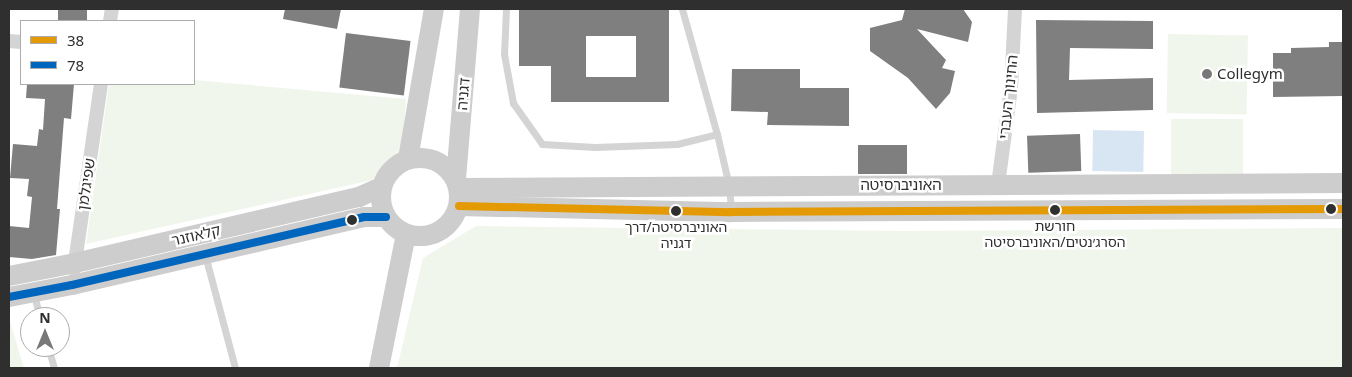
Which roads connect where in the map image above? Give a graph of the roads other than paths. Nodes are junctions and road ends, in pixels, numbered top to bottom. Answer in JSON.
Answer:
{"nodes":[{"id":1,"x":434,"y":9,"type":"edge"},
{"id":2,"x":470,"y":9,"type":"edge"},
{"id":3,"x":506,"y":9,"type":"edge"},
{"id":4,"x":682,"y":9,"type":"edge"},
{"id":5,"x":1015,"y":9,"type":"edge"},
{"id":6,"x":101,"y":85,"type":"edge"},
{"id":7,"x":717,"y":134,"type":"junction"},
{"id":8,"x":408,"y":159,"type":"junction"},
{"id":9,"x":1343,"y":183,"type":"edge"},
{"id":10,"x":998,"y":185,"type":"junction"},
{"id":11,"x":729,"y":186,"type":"junction"},
{"id":12,"x":381,"y":187,"type":"junction"},
{"id":13,"x":458,"y":191,"type":"junction"},
{"id":14,"x":1343,"y":209,"type":"edge"},
{"id":15,"x":731,"y":212,"type":"junction"},
{"id":16,"x":386,"y":217,"type":"junction"},
{"id":17,"x":406,"y":234,"type":"junction"},
{"id":18,"x":204,"y":252,"type":"junction"},
{"id":19,"x":75,"y":263,"type":"junction"},
{"id":20,"x":9,"y":276,"type":"edge"},
{"id":21,"x":72,"y":285,"type":"junction"},
{"id":22,"x":33,"y":292,"type":"junction"},
{"id":23,"x":9,"y":297,"type":"edge"},
{"id":24,"x":37,"y":307,"type":"edge"},
{"id":25,"x":235,"y":368,"type":"edge"},
{"id":26,"x":379,"y":368,"type":"edge"}],
"edges":[{"from":1,"to":8,"type":"street"},
{"from":2,"to":13,"type":"street","name":"דגניה"},
{"from":3,"to":7,"type":"lane"},
{"from":4,"to":7,"type":"lane"},
{"from":5,"to":10,"type":"street","name":"החינוך העברי"},
{"from":6,"to":19,"type":"street","name":"שפיגלמן"},
{"from":7,"to":11,"type":"lane"},
{"from":8,"to":12,"type":"street"},
{"from":8,"to":13,"type":"street"},
{"from":9,"to":10,"type":"street","name":"האוניברסיטה"},
{"from":10,"to":11,"type":"street","name":"האוניברסיטה"},
{"from":11,"to":13,"type":"street","name":"האוניברסיטה"},
{"from":11,"to":15,"type":"lane"},
{"from":12,"to":16,"type":"street"},
{"from":12,"to":19,"type":"street","name":"קלאוזנר"},
{"from":13,"to":15,"type":"street","name":"האוניברסיטה"},
{"from":13,"to":17,"type":"street"},
{"from":14,"to":15,"type":"street","name":"האוניברסיטה"},
{"from":16,"to":17,"type":"street"},
{"from":16,"to":18,"type":"street","name":"קלאוזנר"},
{"from":17,"to":26,"type":"street"},
{"from":18,"to":21,"type":"street","name":"קלאוזנר"},
{"from":18,"to":25,"type":"lane"},
{"from":19,"to":20,"type":"street","name":"קלאוזנר"},
{"from":19,"to":21,"type":"street","name":"שפיגלמן"},
{"from":21,"to":22,"type":"street","name":"קלאוזנר"},
{"from":22,"to":23,"type":"street","name":"קלאוזנר"},
{"from":22,"to":24,"type":"lane"}]}
